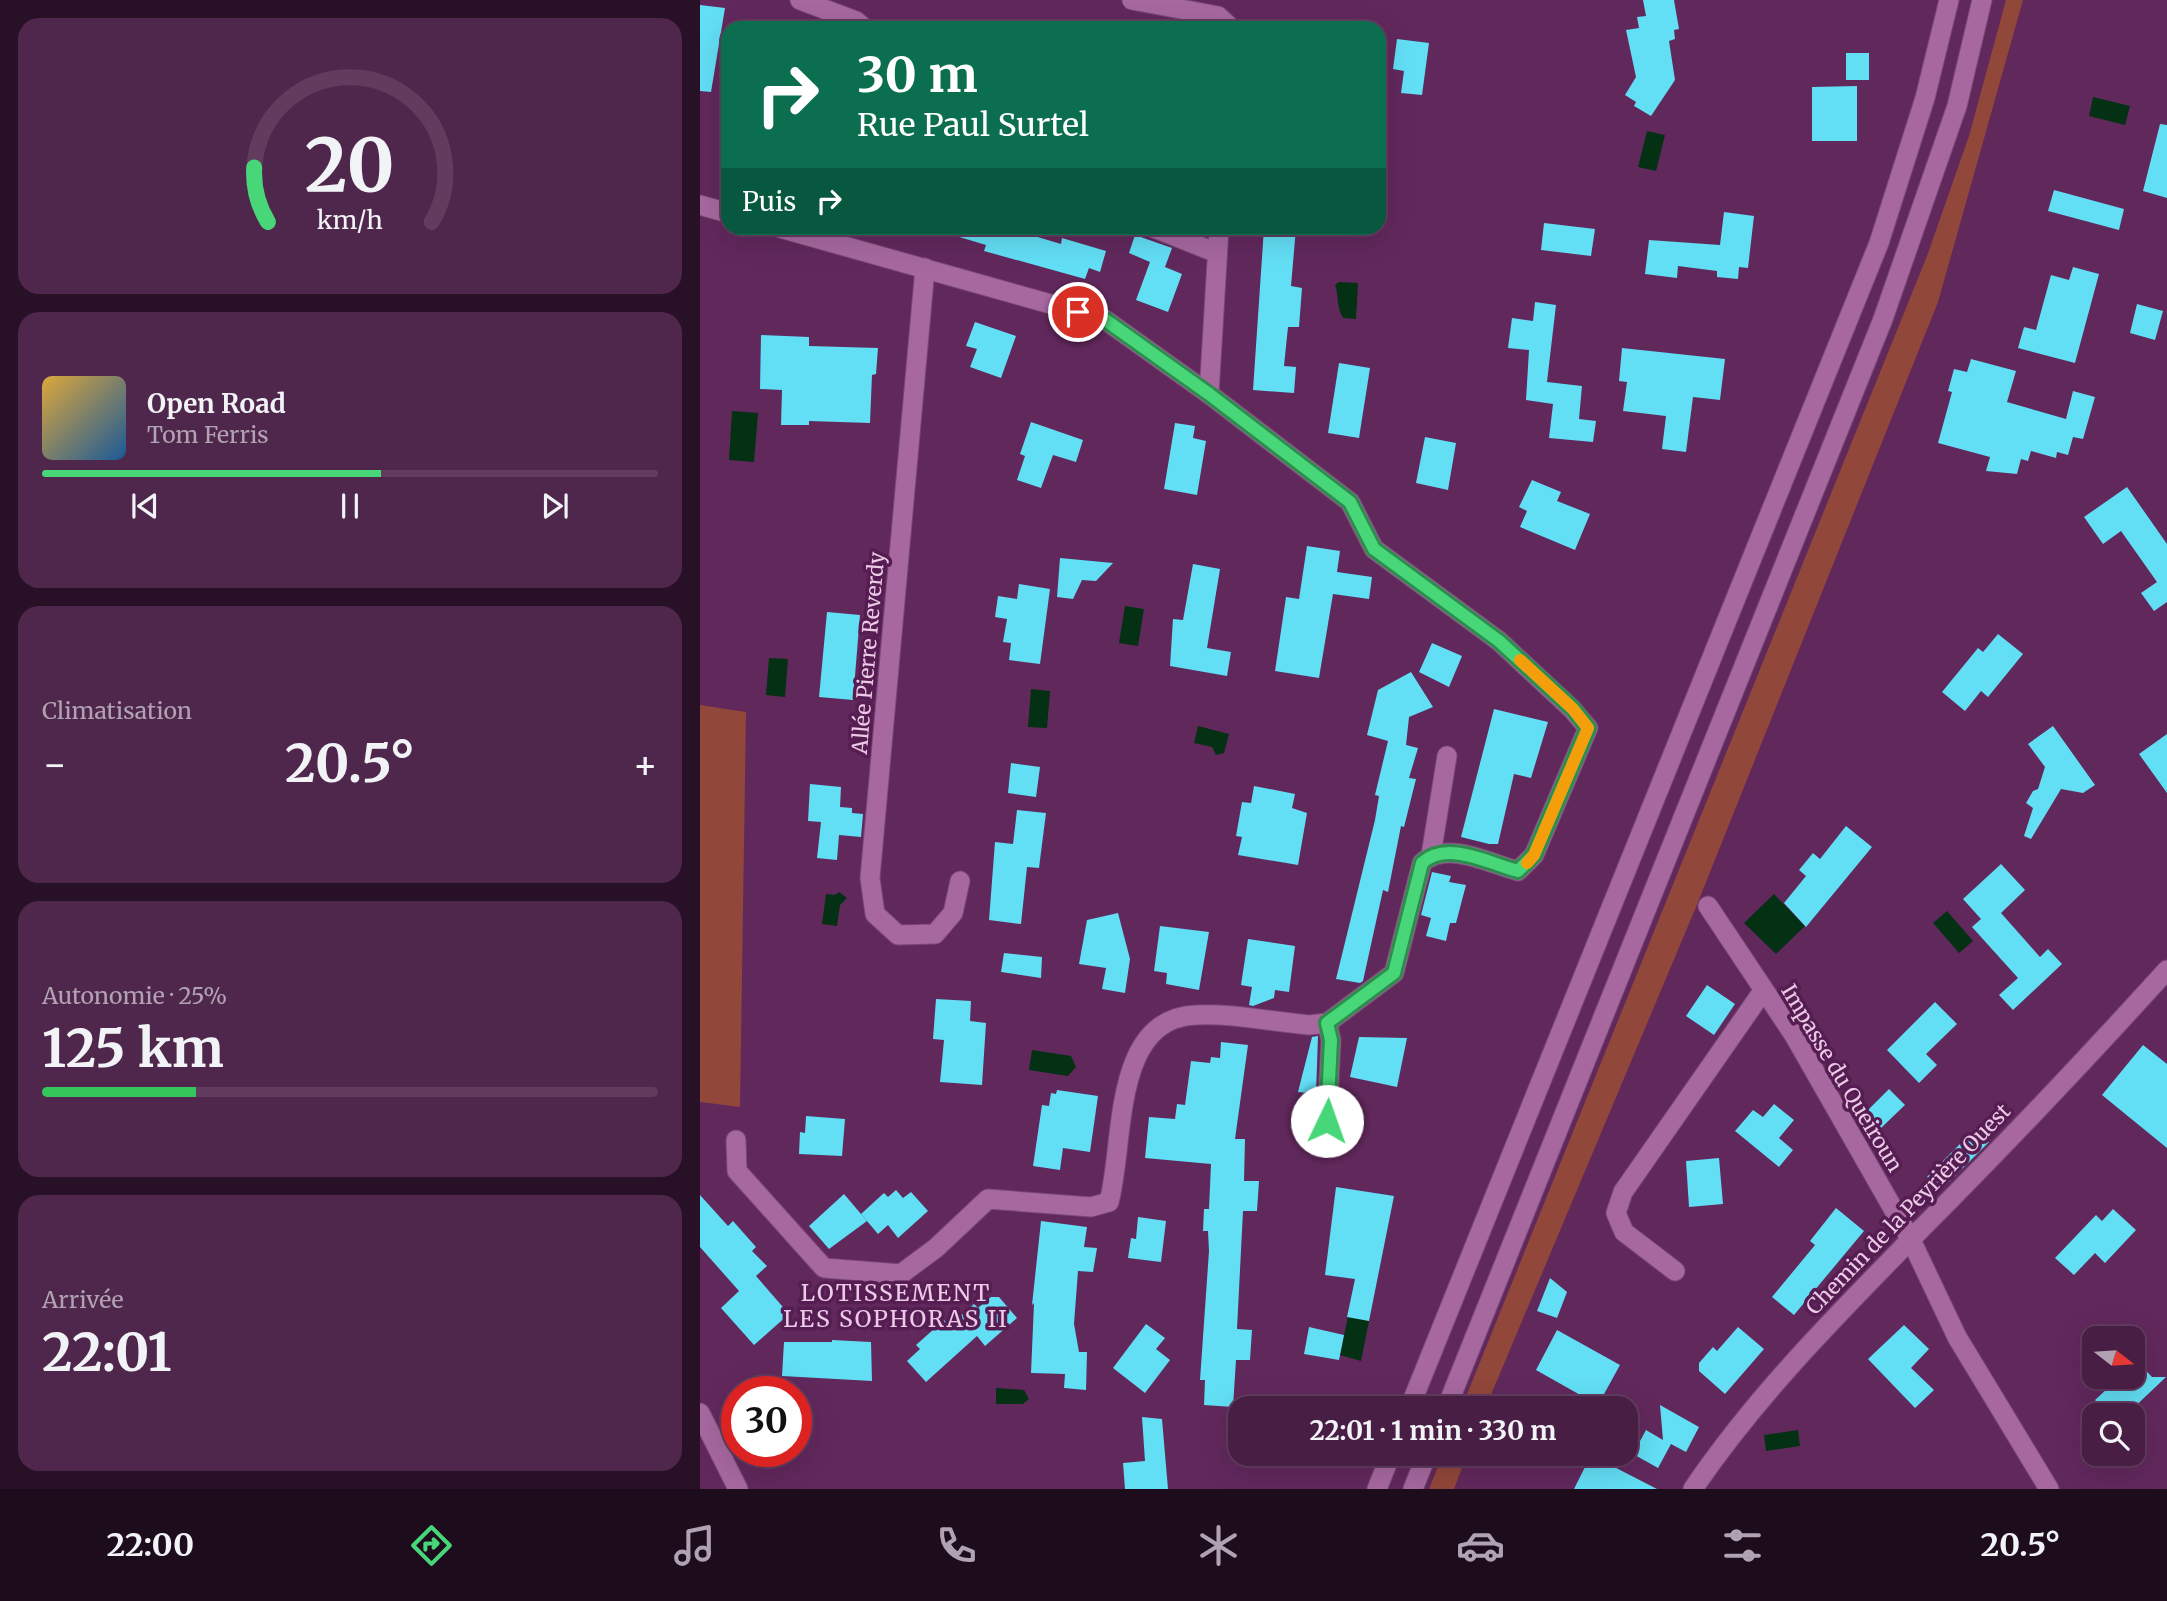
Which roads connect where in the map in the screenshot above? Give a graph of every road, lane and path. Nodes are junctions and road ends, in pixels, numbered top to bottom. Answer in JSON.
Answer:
{"nodes":[{"id":1,"x":800,"y":0,"type":"edge"},
{"id":2,"x":1132,"y":0,"type":"edge"},
{"id":3,"x":1948,"y":0,"type":"edge"},
{"id":4,"x":1982,"y":0,"type":"edge"},
{"id":5,"x":856,"y":21,"type":"edge"},
{"id":6,"x":1223,"y":21,"type":"edge"},
{"id":7,"x":700,"y":205,"type":"edge"},
{"id":8,"x":721,"y":211,"type":"edge"},
{"id":9,"x":805,"y":235,"type":"edge"},
{"id":10,"x":1172,"y":235,"type":"edge"},
{"id":11,"x":1218,"y":235,"type":"edge"},
{"id":12,"x":1217,"y":253,"type":"junction"},
{"id":13,"x":925,"y":268,"type":"junction"},
{"id":14,"x":1209,"y":394,"type":"junction"},
{"id":15,"x":1447,"y":756,"type":"dead end"},
{"id":16,"x":1431,"y":855,"type":"junction"},
{"id":17,"x":960,"y":881,"type":"dead end"},
{"id":18,"x":1708,"y":906,"type":"dead end"},
{"id":19,"x":2167,"y":970,"type":"edge"},
{"id":20,"x":1763,"y":991,"type":"junction"},
{"id":21,"x":1327,"y":1023,"type":"junction"},
{"id":22,"x":1327,"y":1121,"type":"dead end"},
{"id":23,"x":736,"y":1140,"type":"dead end"},
{"id":24,"x":1911,"y":1240,"type":"junction"},
{"id":25,"x":1675,"y":1271,"type":"dead end"},
{"id":26,"x":1414,"y":1396,"type":"edge"},
{"id":27,"x":1451,"y":1396,"type":"edge"},
{"id":28,"x":700,"y":1413,"type":"edge"},
{"id":29,"x":1386,"y":1466,"type":"edge"},
{"id":30,"x":1422,"y":1466,"type":"edge"},
{"id":31,"x":738,"y":1489,"type":"edge"},
{"id":32,"x":1377,"y":1489,"type":"edge"},
{"id":33,"x":1413,"y":1489,"type":"edge"},
{"id":34,"x":1693,"y":1489,"type":"edge"},
{"id":35,"x":2049,"y":1489,"type":"edge"}],
"edges":[{"from":1,"to":5,"type":"street"},
{"from":2,"to":6,"type":"street"},
{"from":3,"to":26,"type":"street"},
{"from":4,"to":27,"type":"street"},
{"from":7,"to":8,"type":"street"},
{"from":9,"to":13,"type":"street"},
{"from":10,"to":12,"type":"street"},
{"from":11,"to":12,"type":"street"},
{"from":12,"to":14,"type":"street"},
{"from":13,"to":14,"type":"street"},
{"from":13,"to":17,"type":"street","name":"Allée Pierre Reverdy"},
{"from":14,"to":16,"type":"street"},
{"from":15,"to":16,"type":"street"},
{"from":16,"to":21,"type":"street"},
{"from":18,"to":20,"type":"street","name":"Impasse du Queiroun"},
{"from":19,"to":24,"type":"street","name":"Chemin de la Peyrière Ouest"},
{"from":20,"to":24,"type":"street","name":"Impasse du Queiroun"},
{"from":20,"to":25,"type":"street"},
{"from":21,"to":22,"type":"street"},
{"from":21,"to":23,"type":"street"},
{"from":24,"to":34,"type":"street","name":"Chemin de la Peyrière Ouest"},
{"from":24,"to":35,"type":"street","name":"Impasse du Queiroun"},
{"from":28,"to":31,"type":"street"},
{"from":29,"to":32,"type":"street"},
{"from":30,"to":33,"type":"street"}]}
